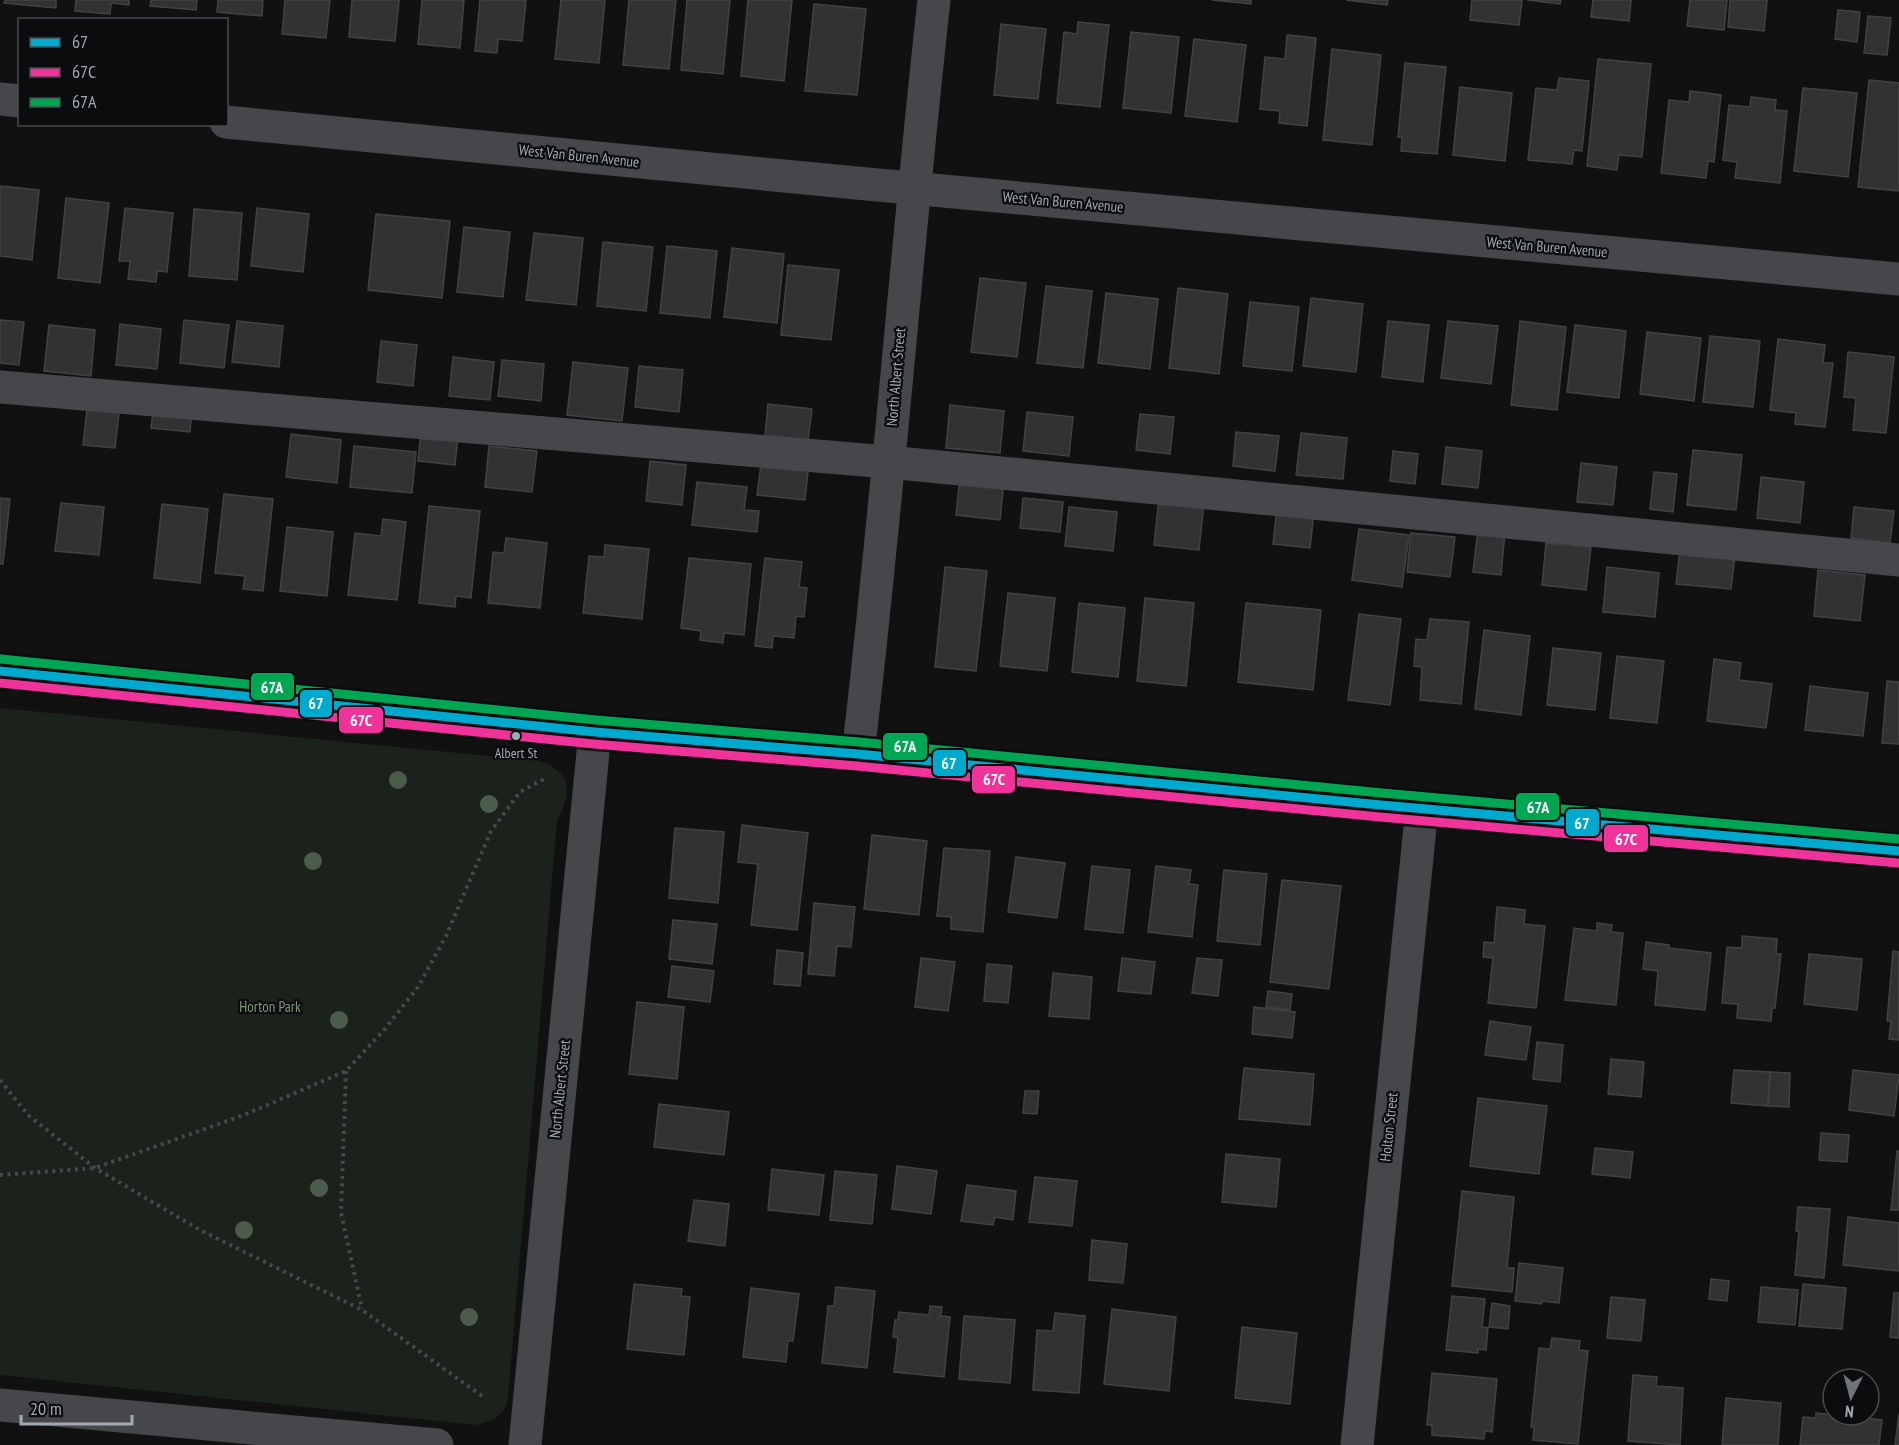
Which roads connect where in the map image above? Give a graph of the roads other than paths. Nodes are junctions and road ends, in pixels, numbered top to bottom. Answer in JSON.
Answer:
{"nodes":[{"id":1,"x":934,"y":0,"type":"edge"},
{"id":2,"x":0,"y":99,"type":"edge"},
{"id":3,"x":18,"y":101,"type":"edge"},
{"id":4,"x":228,"y":122,"type":"edge"},
{"id":5,"x":914,"y":188,"type":"junction"},
{"id":6,"x":1899,"y":279,"type":"edge"},
{"id":7,"x":0,"y":387,"type":"edge"},
{"id":8,"x":888,"y":462,"type":"junction"},
{"id":9,"x":1899,"y":560,"type":"edge"},
{"id":10,"x":0,"y":671,"type":"edge"},
{"id":11,"x":595,"y":732,"type":"junction"},
{"id":12,"x":858,"y":754,"type":"junction"},
{"id":13,"x":1422,"y":808,"type":"junction"},
{"id":14,"x":1899,"y":851,"type":"edge"},
{"id":15,"x":0,"y":1405,"type":"edge"},
{"id":16,"x":437,"y":1445,"type":"edge"},
{"id":17,"x":525,"y":1445,"type":"edge"},
{"id":18,"x":1357,"y":1445,"type":"edge"}],
"edges":[{"from":1,"to":5,"type":"street","name":"North Albert Street"},
{"from":2,"to":3,"type":"street"},
{"from":4,"to":5,"type":"street","name":"West Van Buren Avenue"},
{"from":5,"to":6,"type":"street","name":"West Van Buren Avenue"},
{"from":5,"to":8,"type":"street","name":"North Albert Street"},
{"from":7,"to":8,"type":"street"},
{"from":8,"to":9,"type":"street"},
{"from":8,"to":12,"type":"street","name":"North Albert Street"},
{"from":10,"to":11,"type":"street"},
{"from":11,"to":12,"type":"street"},
{"from":11,"to":17,"type":"street","name":"North Albert Street"},
{"from":12,"to":13,"type":"street"},
{"from":13,"to":14,"type":"street"},
{"from":13,"to":18,"type":"street","name":"Holton Street"},
{"from":15,"to":16,"type":"street"}]}
